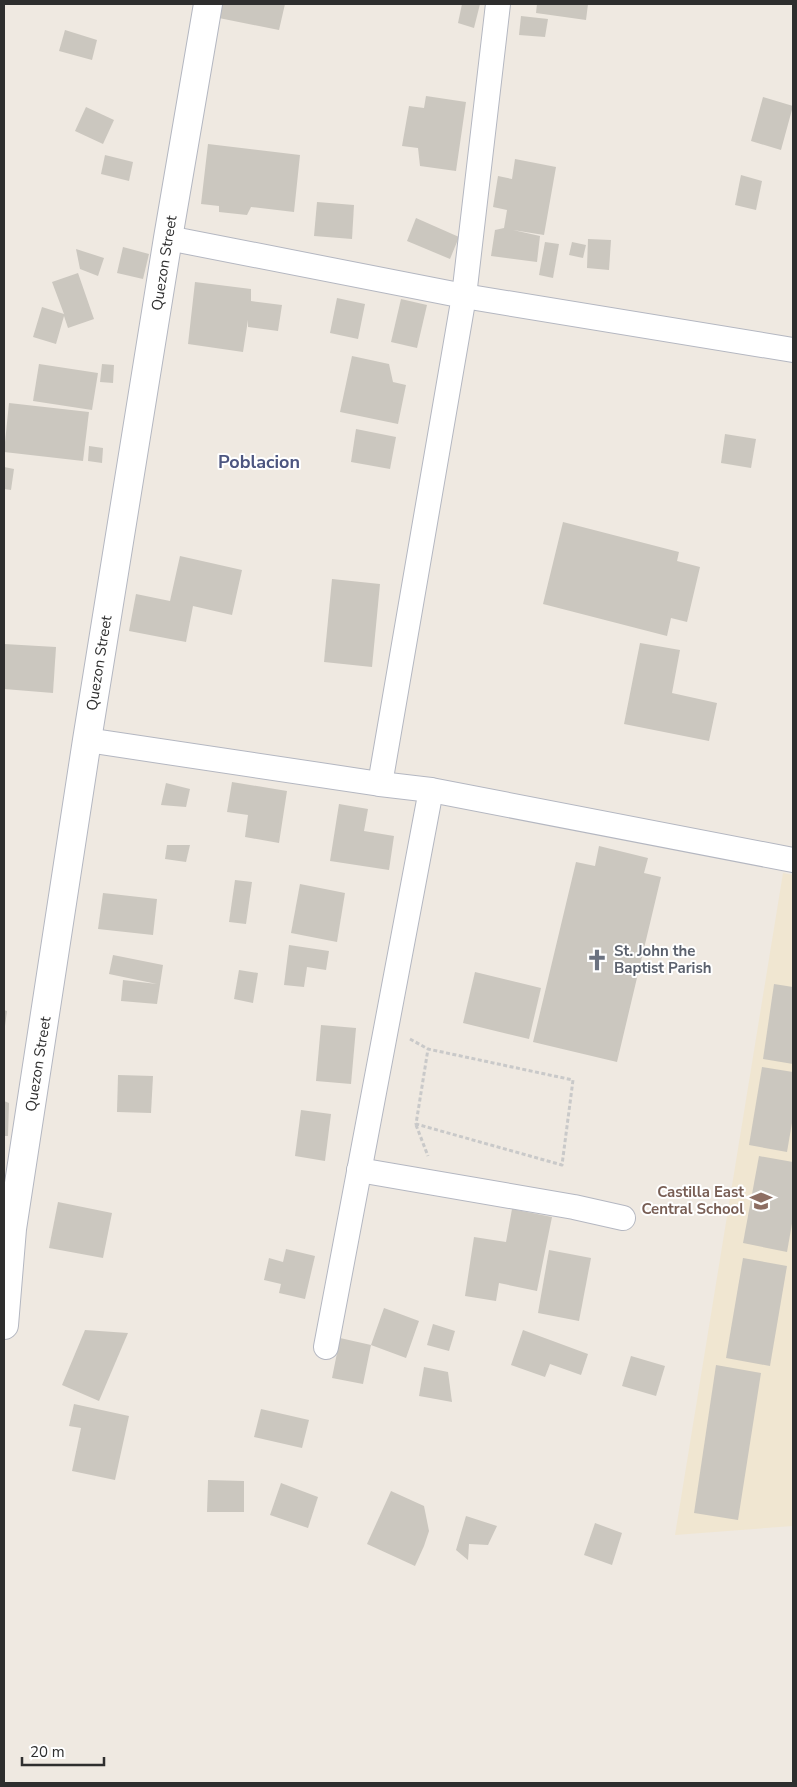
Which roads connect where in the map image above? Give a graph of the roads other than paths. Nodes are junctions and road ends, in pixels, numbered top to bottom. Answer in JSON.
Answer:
{"nodes":[{"id":1,"x":208,"y":4,"type":"edge"},
{"id":2,"x":498,"y":4,"type":"edge"},
{"id":3,"x":168,"y":238,"type":"junction"},
{"id":4,"x":464,"y":296,"type":"junction"},
{"id":5,"x":793,"y":350,"type":"edge"},
{"id":6,"x":87,"y":740,"type":"junction"},
{"id":7,"x":380,"y":784,"type":"junction"},
{"id":8,"x":431,"y":790,"type":"junction"},
{"id":9,"x":793,"y":860,"type":"edge"},
{"id":10,"x":359,"y":1170,"type":"junction"},
{"id":11,"x":623,"y":1218,"type":"dead end"},
{"id":12,"x":4,"y":1325,"type":"edge"},
{"id":13,"x":326,"y":1347,"type":"dead end"}],
"edges":[{"from":1,"to":3,"type":"street","name":"Quezon Street"},
{"from":2,"to":4,"type":"street"},
{"from":3,"to":4,"type":"street"},
{"from":3,"to":6,"type":"street","name":"Quezon Street"},
{"from":4,"to":5,"type":"street"},
{"from":4,"to":7,"type":"street"},
{"from":6,"to":7,"type":"street"},
{"from":6,"to":12,"type":"street","name":"Quezon Street"},
{"from":7,"to":8,"type":"street"},
{"from":8,"to":9,"type":"street"},
{"from":8,"to":10,"type":"street"},
{"from":10,"to":11,"type":"street"},
{"from":10,"to":13,"type":"street"}]}
